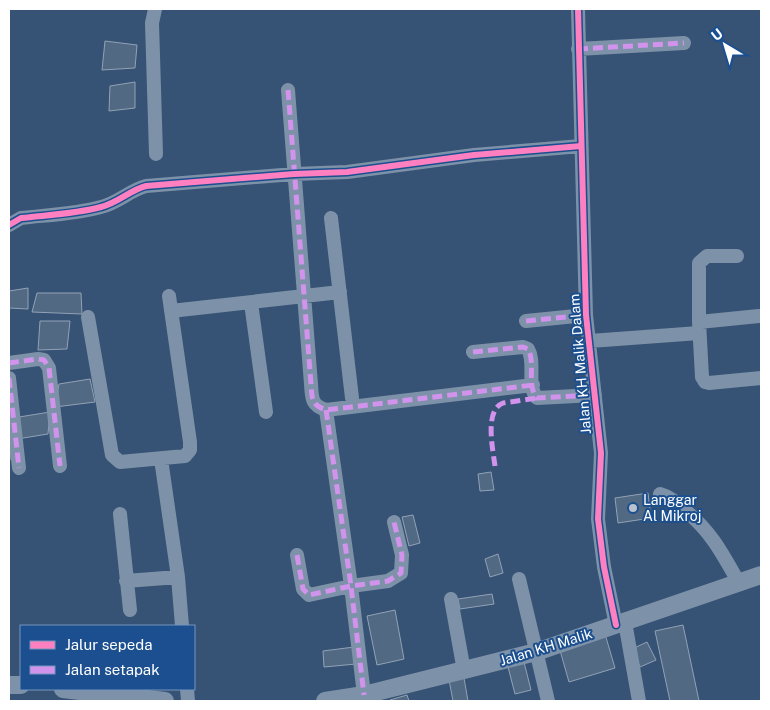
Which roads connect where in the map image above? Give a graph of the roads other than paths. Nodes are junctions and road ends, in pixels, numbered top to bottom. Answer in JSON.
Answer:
{"nodes":[{"id":1,"x":155,"y":9,"type":"edge"},
{"id":2,"x":578,"y":9,"type":"edge"},
{"id":3,"x":684,"y":43,"type":"dead end"},
{"id":4,"x":578,"y":49,"type":"junction"},
{"id":5,"x":288,"y":90,"type":"dead end"},
{"id":6,"x":581,"y":146,"type":"junction"},
{"id":7,"x":156,"y":154,"type":"dead end"},
{"id":8,"x":294,"y":174,"type":"junction"},
{"id":9,"x":332,"y":218,"type":"dead end"},
{"id":10,"x":9,"y":225,"type":"edge"},
{"id":11,"x":737,"y":256,"type":"dead end"},
{"id":12,"x":340,"y":292,"type":"junction"},
{"id":13,"x":169,"y":296,"type":"dead end"},
{"id":14,"x":303,"y":297,"type":"junction"},
{"id":15,"x":251,"y":303,"type":"junction"},
{"id":16,"x":171,"y":311,"type":"junction"},
{"id":17,"x":586,"y":315,"type":"junction"},
{"id":18,"x":759,"y":316,"type":"dead end"},
{"id":19,"x":88,"y":317,"type":"dead end"},
{"id":20,"x":526,"y":321,"type":"dead end"},
{"id":21,"x":699,"y":327,"type":"junction"},
{"id":22,"x":590,"y":341,"type":"junction"},
{"id":23,"x":473,"y":352,"type":"dead end"},
{"id":24,"x":9,"y":363,"type":"edge"},
{"id":25,"x":9,"y":378,"type":"edge"},
{"id":26,"x":761,"y":378,"type":"edge"},
{"id":27,"x":533,"y":385,"type":"junction"},
{"id":28,"x":596,"y":395,"type":"junction"},
{"id":29,"x":352,"y":398,"type":"dead end"},
{"id":30,"x":326,"y":410,"type":"junction"},
{"id":31,"x":266,"y":412,"type":"dead end"},
{"id":32,"x":161,"y":459,"type":"junction"},
{"id":33,"x":60,"y":466,"type":"dead end"},
{"id":34,"x":19,"y":468,"type":"dead end"},
{"id":35,"x":660,"y":494,"type":"dead end"},
{"id":36,"x":120,"y":514,"type":"dead end"},
{"id":37,"x":394,"y":522,"type":"dead end"},
{"id":38,"x":297,"y":555,"type":"dead end"},
{"id":39,"x":761,"y":575,"type":"edge"},
{"id":40,"x":178,"y":577,"type":"junction"},
{"id":41,"x":520,"y":579,"type":"dead end"},
{"id":42,"x":126,"y":581,"type":"junction"},
{"id":43,"x":739,"y":583,"type":"junction"},
{"id":44,"x":351,"y":586,"type":"junction"},
{"id":45,"x":450,"y":598,"type":"dead end"},
{"id":46,"x":130,"y":610,"type":"dead end"},
{"id":47,"x":620,"y":624,"type":"junction"},
{"id":48,"x":182,"y":625,"type":"edge"},
{"id":49,"x":536,"y":652,"type":"junction"},
{"id":50,"x":464,"y":670,"type":"junction"},
{"id":51,"x":72,"y":690,"type":"edge"},
{"id":52,"x":364,"y":695,"type":"junction"},
{"id":53,"x":165,"y":701,"type":"edge"},
{"id":54,"x":325,"y":701,"type":"edge"},
{"id":55,"x":548,"y":701,"type":"edge"},
{"id":56,"x":639,"y":701,"type":"edge"}],
"edges":[{"from":1,"to":7,"type":"street"},
{"from":2,"to":4,"type":"street","name":"Jalan KH Malik Dalam"},
{"from":3,"to":4,"type":"street"},
{"from":4,"to":6,"type":"street","name":"Jalan KH Malik Dalam"},
{"from":5,"to":8,"type":"street"},
{"from":6,"to":8,"type":"street"},
{"from":6,"to":17,"type":"street","name":"Jalan KH Malik Dalam"},
{"from":8,"to":10,"type":"street"},
{"from":8,"to":14,"type":"street"},
{"from":9,"to":12,"type":"street"},
{"from":11,"to":21,"type":"street"},
{"from":12,"to":14,"type":"street"},
{"from":12,"to":29,"type":"street"},
{"from":13,"to":16,"type":"street"},
{"from":14,"to":15,"type":"street"},
{"from":14,"to":30,"type":"street"},
{"from":15,"to":16,"type":"street"},
{"from":15,"to":31,"type":"street"},
{"from":16,"to":32,"type":"street"},
{"from":17,"to":20,"type":"street"},
{"from":17,"to":22,"type":"street","name":"Jalan KH Malik Dalam"},
{"from":18,"to":21,"type":"street"},
{"from":19,"to":32,"type":"street"},
{"from":21,"to":22,"type":"street"},
{"from":21,"to":26,"type":"street"},
{"from":22,"to":28,"type":"street","name":"Jalan KH Malik Dalam"},
{"from":23,"to":27,"type":"street"},
{"from":24,"to":33,"type":"street"},
{"from":25,"to":34,"type":"street"},
{"from":27,"to":28,"type":"street"},
{"from":27,"to":30,"type":"street"},
{"from":28,"to":47,"type":"street","name":"Jalan KH Malik Dalam"},
{"from":30,"to":44,"type":"street"},
{"from":32,"to":40,"type":"street"},
{"from":35,"to":43,"type":"street"},
{"from":36,"to":42,"type":"street"},
{"from":37,"to":44,"type":"street"},
{"from":38,"to":44,"type":"street"},
{"from":39,"to":43,"type":"street","name":"Jalan KH Malik"},
{"from":40,"to":42,"type":"street"},
{"from":40,"to":48,"type":"street"},
{"from":41,"to":49,"type":"street"},
{"from":42,"to":46,"type":"street"},
{"from":43,"to":47,"type":"street","name":"Jalan KH Malik"},
{"from":44,"to":52,"type":"street"},
{"from":45,"to":50,"type":"street"},
{"from":47,"to":49,"type":"street","name":"Jalan KH Malik"},
{"from":47,"to":56,"type":"street","name":"Jalan KH Malik Dalam"},
{"from":49,"to":50,"type":"street","name":"Jalan KH Malik"},
{"from":49,"to":55,"type":"street"},
{"from":50,"to":52,"type":"street","name":"Jalan KH Malik"},
{"from":51,"to":53,"type":"street"},
{"from":52,"to":54,"type":"street","name":"Jalan KH Malik"}]}
